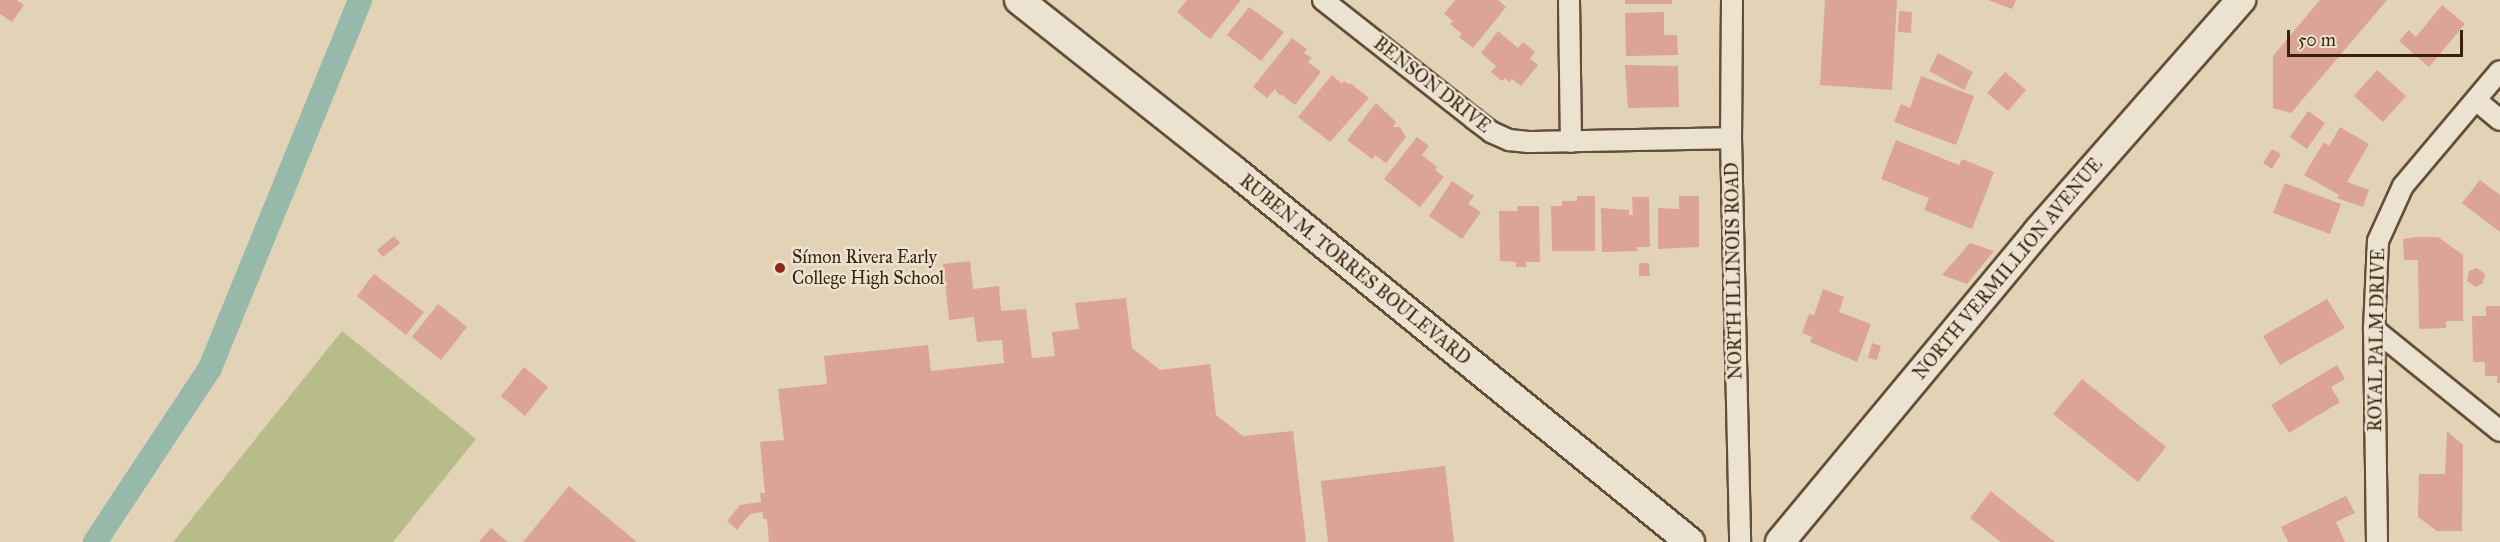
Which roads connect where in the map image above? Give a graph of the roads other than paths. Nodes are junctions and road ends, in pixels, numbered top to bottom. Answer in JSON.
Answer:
{"nodes":[{"id":1,"x":1019,"y":0,"type":"edge"},
{"id":2,"x":1323,"y":0,"type":"edge"},
{"id":3,"x":1569,"y":0,"type":"edge"},
{"id":4,"x":1732,"y":0,"type":"edge"},
{"id":5,"x":2241,"y":0,"type":"edge"},
{"id":6,"x":2500,"y":71,"type":"edge"},
{"id":7,"x":2476,"y":100,"type":"junction"},
{"id":8,"x":2500,"y":120,"type":"edge"},
{"id":9,"x":1731,"y":138,"type":"junction"},
{"id":10,"x":1571,"y":142,"type":"junction"},
{"id":11,"x":2374,"y":329,"type":"junction"},
{"id":12,"x":2500,"y":431,"type":"edge"},
{"id":13,"x":1690,"y":542,"type":"edge"},
{"id":14,"x":1740,"y":542,"type":"edge"},
{"id":15,"x":1780,"y":542,"type":"edge"},
{"id":16,"x":2377,"y":542,"type":"edge"}],
"edges":[{"from":1,"to":13,"type":"main road","name":"RUBEN M. TORRES BOULEVARD"},
{"from":2,"to":10,"type":"street","name":"BENSON DRIVE"},
{"from":3,"to":10,"type":"street"},
{"from":4,"to":9,"type":"street","name":"NORTH ILLINOIS ROAD"},
{"from":5,"to":15,"type":"main road","name":"NORTH VERMILLION AVENUE"},
{"from":6,"to":7,"type":"street","name":"ROYAL PALM DRIVE"},
{"from":7,"to":8,"type":"street"},
{"from":7,"to":11,"type":"street","name":"ROYAL PALM DRIVE"},
{"from":9,"to":10,"type":"street","name":"BENSON DRIVE"},
{"from":9,"to":14,"type":"street","name":"NORTH ILLINOIS ROAD"},
{"from":11,"to":12,"type":"street"},
{"from":11,"to":16,"type":"street","name":"ROYAL PALM DRIVE"}]}
